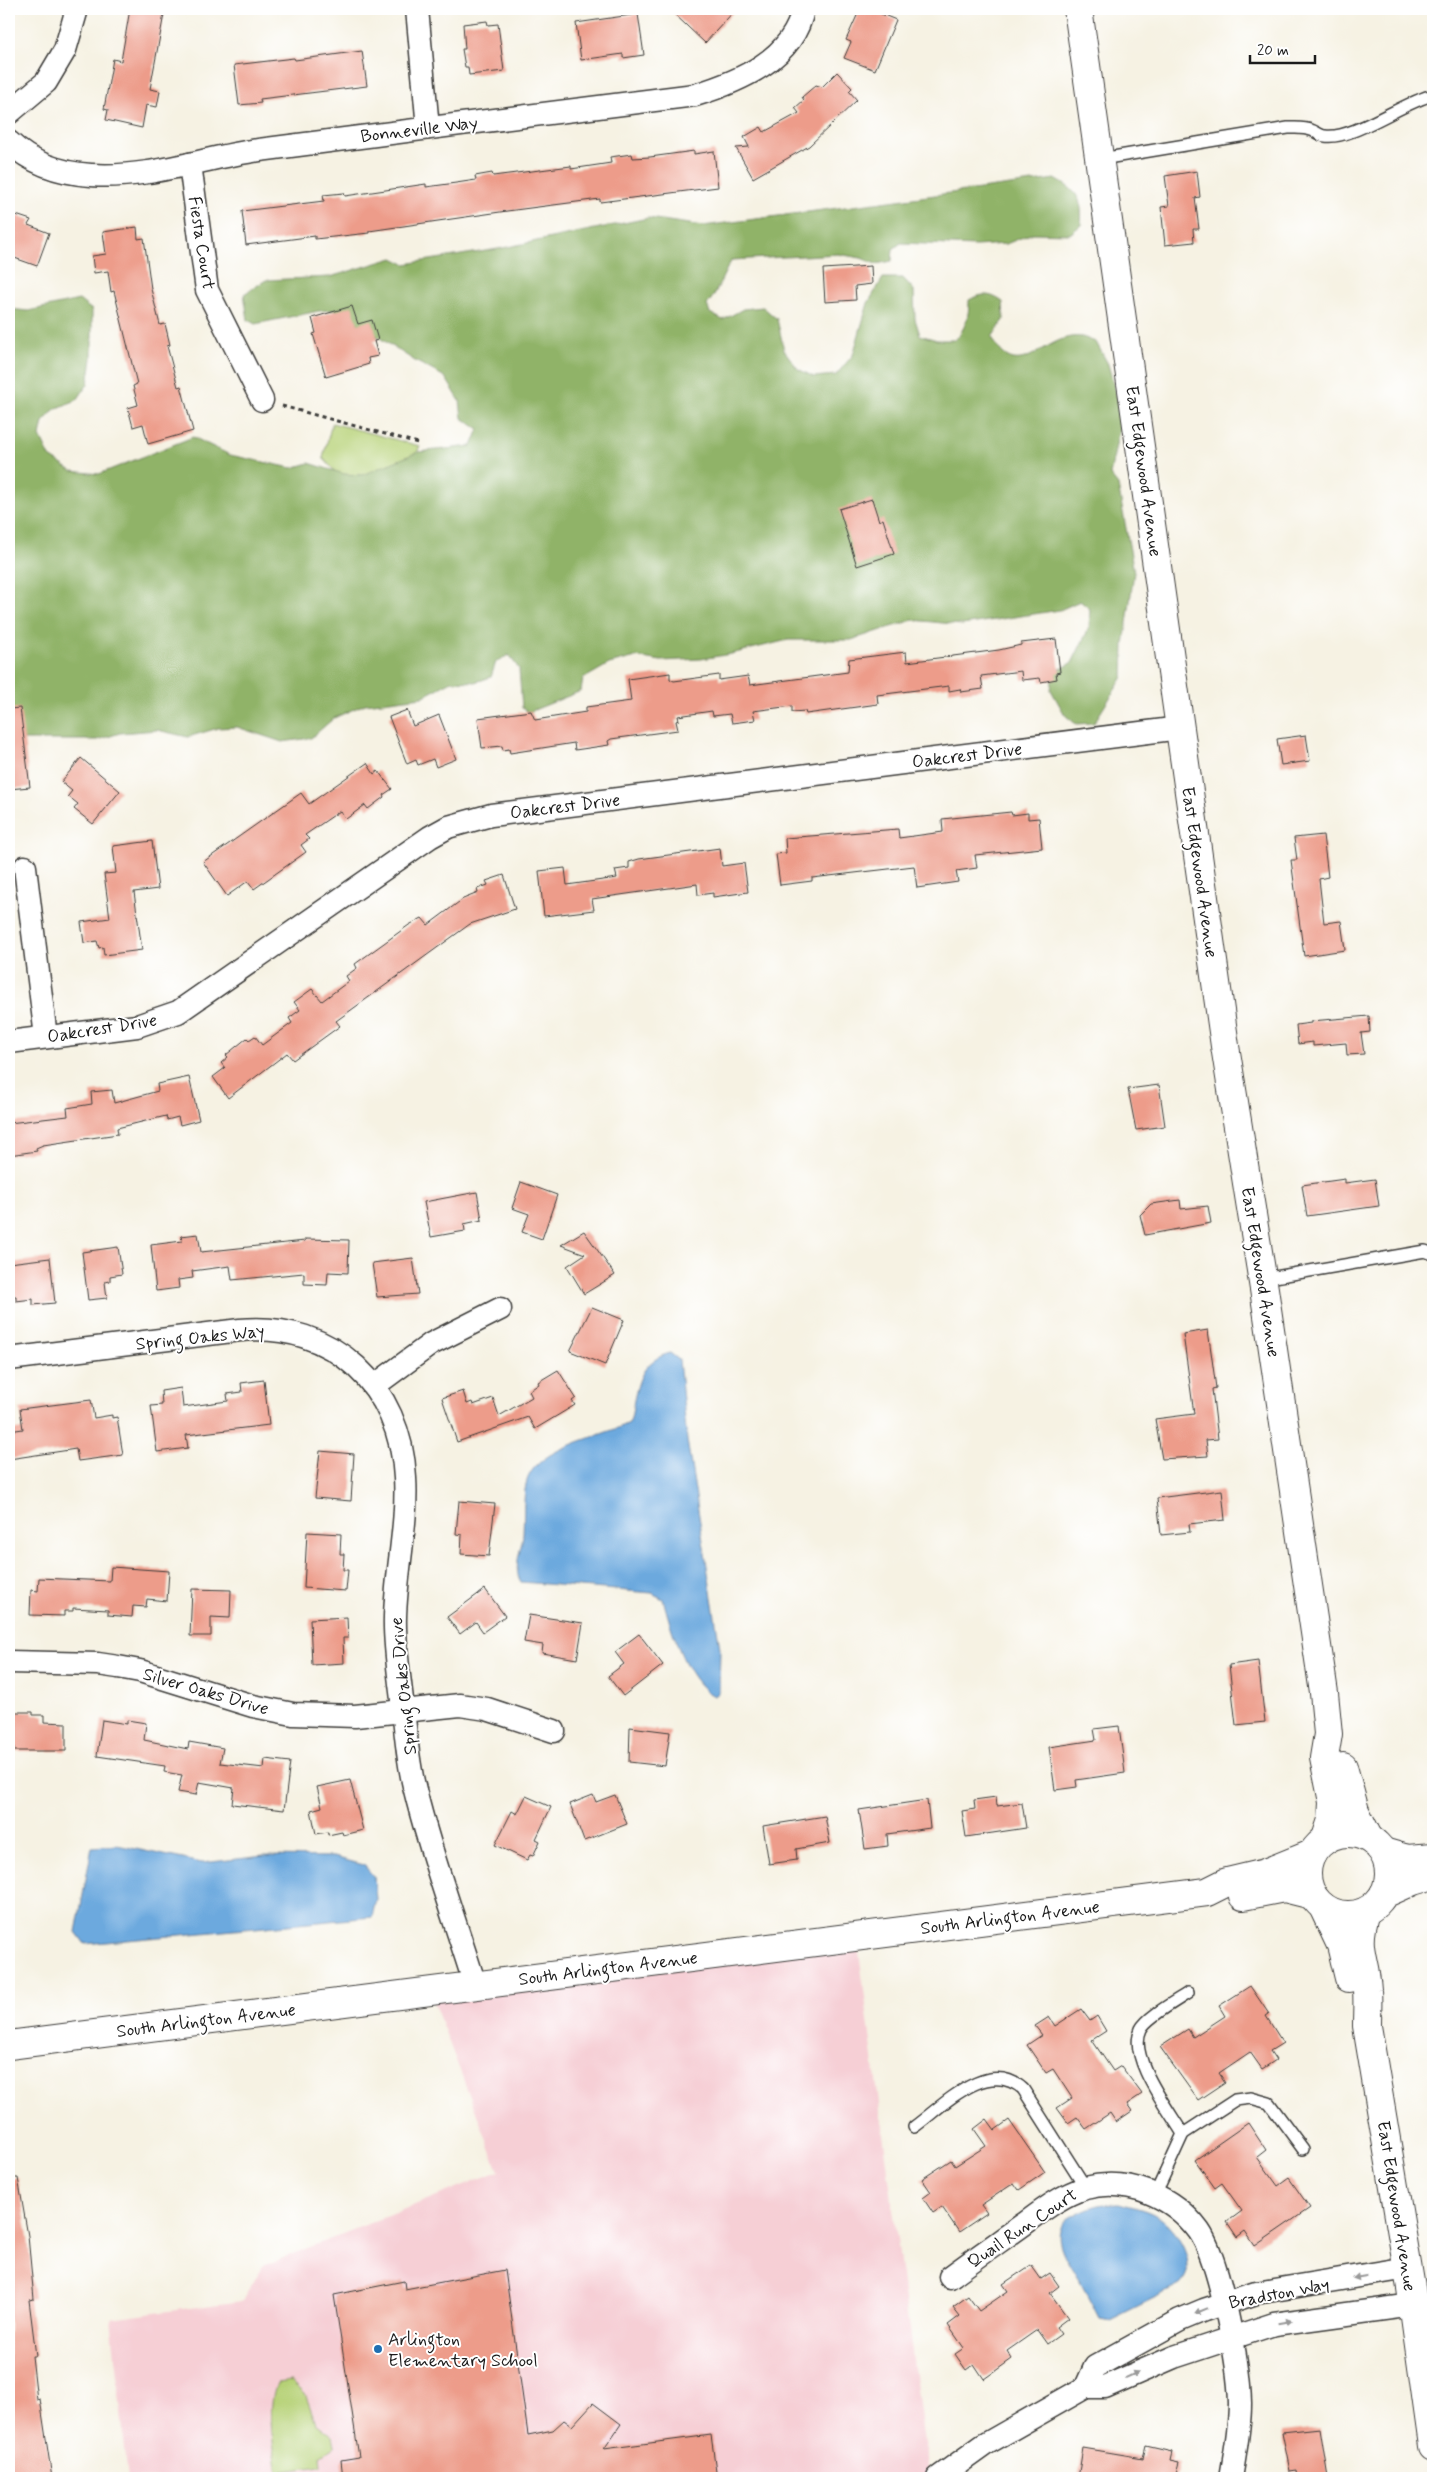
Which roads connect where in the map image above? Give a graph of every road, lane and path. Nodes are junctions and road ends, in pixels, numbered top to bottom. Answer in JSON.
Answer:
{"nodes":[{"id":1,"x":78,"y":9,"type":"edge"},
{"id":2,"x":417,"y":9,"type":"edge"},
{"id":3,"x":802,"y":9,"type":"edge"},
{"id":4,"x":1078,"y":9,"type":"edge"},
{"id":5,"x":1433,"y":95,"type":"edge"},
{"id":6,"x":9,"y":113,"type":"edge"},
{"id":7,"x":428,"y":128,"type":"junction"},
{"id":8,"x":9,"y":142,"type":"edge"},
{"id":9,"x":1101,"y":159,"type":"junction"},
{"id":10,"x":190,"y":164,"type":"junction"},
{"id":11,"x":262,"y":400,"type":"joint"},
{"id":12,"x":418,"y":443,"type":"dead end"},
{"id":13,"x":1180,"y":728,"type":"junction"},
{"id":14,"x":25,"y":867,"type":"dead end"},
{"id":15,"x":46,"y":1037,"type":"junction"},
{"id":16,"x":9,"y":1042,"type":"edge"},
{"id":17,"x":1433,"y":1254,"type":"edge"},
{"id":18,"x":1263,"y":1279,"type":"junction"},
{"id":19,"x":500,"y":1309,"type":"dead end"},
{"id":20,"x":9,"y":1359,"type":"edge"},
{"id":21,"x":374,"y":1386,"type":"junction"},
{"id":22,"x":9,"y":1662,"type":"edge"},
{"id":23,"x":404,"y":1710,"type":"junction"},
{"id":24,"x":554,"y":1731,"type":"dead end"},
{"id":25,"x":1328,"y":1734,"type":"junction"},
{"id":26,"x":1376,"y":1845,"type":"junction"},
{"id":27,"x":1319,"y":1846,"type":"junction"},
{"id":28,"x":1433,"y":1857,"type":"edge"},
{"id":29,"x":1433,"y":1875,"type":"edge"},
{"id":30,"x":1207,"y":1892,"type":"junction"},
{"id":31,"x":1318,"y":1901,"type":"junction"},
{"id":32,"x":1374,"y":1903,"type":"junction"},
{"id":33,"x":475,"y":1985,"type":"junction"},
{"id":34,"x":1188,"y":1994,"type":"dead end"},
{"id":35,"x":1367,"y":2026,"type":"junction"},
{"id":36,"x":9,"y":2045,"type":"edge"},
{"id":37,"x":914,"y":2128,"type":"dead end"},
{"id":38,"x":1183,"y":2134,"type":"junction"},
{"id":39,"x":1303,"y":2149,"type":"dead end"},
{"id":40,"x":1086,"y":2188,"type":"junction"},
{"id":41,"x":1155,"y":2195,"type":"junction"},
{"id":42,"x":1408,"y":2268,"type":"junction"},
{"id":43,"x":950,"y":2277,"type":"dead end"},
{"id":44,"x":1413,"y":2305,"type":"junction"},
{"id":45,"x":1228,"y":2320,"type":"junction"},
{"id":46,"x":1086,"y":2387,"type":"junction"},
{"id":47,"x":1433,"y":2446,"type":"edge"},
{"id":48,"x":938,"y":2478,"type":"edge"},
{"id":49,"x":1231,"y":2478,"type":"edge"}],
"edges":[{"from":1,"to":6,"type":"street"},
{"from":2,"to":7,"type":"street"},
{"from":3,"to":7,"type":"street","name":"Bonneville Way"},
{"from":4,"to":9,"type":"main road","name":"East Edgewood Avenue"},
{"from":5,"to":9,"type":"lane"},
{"from":7,"to":10,"type":"street","name":"Bonneville Way"},
{"from":8,"to":10,"type":"street","name":"Bonneville Way"},
{"from":9,"to":13,"type":"main road","name":"East Edgewood Avenue"},
{"from":10,"to":11,"type":"street","name":"Fiesta Court"},
{"from":11,"to":12,"type":"path"},
{"from":13,"to":15,"type":"street","name":"Oakcrest Drive"},
{"from":13,"to":18,"type":"main road","name":"East Edgewood Avenue"},
{"from":14,"to":15,"type":"street"},
{"from":15,"to":16,"type":"street","name":"Oakcrest Drive"},
{"from":17,"to":18,"type":"lane"},
{"from":18,"to":25,"type":"main road","name":"East Edgewood Avenue"},
{"from":19,"to":21,"type":"street"},
{"from":20,"to":21,"type":"street","name":"Spring Oaks Way"},
{"from":21,"to":23,"type":"street","name":"Spring Oaks Drive"},
{"from":22,"to":23,"type":"street","name":"Silver Oaks Drive"},
{"from":23,"to":24,"type":"street","name":"Silver Oaks Drive"},
{"from":23,"to":33,"type":"street","name":"Spring Oaks Drive"},
{"from":25,"to":26,"type":"main road"},
{"from":25,"to":27,"type":"main road"},
{"from":26,"to":27,"type":"main road"},
{"from":26,"to":28,"type":"main road"},
{"from":26,"to":32,"type":"main road"},
{"from":27,"to":30,"type":"main road","name":"South Arlington Avenue"},
{"from":27,"to":31,"type":"main road"},
{"from":29,"to":32,"type":"main road"},
{"from":30,"to":31,"type":"main road","name":"South Arlington Avenue"},
{"from":30,"to":33,"type":"main road","name":"South Arlington Avenue"},
{"from":31,"to":32,"type":"main road"},
{"from":31,"to":35,"type":"main road"},
{"from":32,"to":35,"type":"main road"},
{"from":33,"to":36,"type":"main road","name":"South Arlington Avenue"},
{"from":34,"to":38,"type":"lane"},
{"from":35,"to":42,"type":"main road","name":"East Edgewood Avenue"},
{"from":37,"to":40,"type":"lane"},
{"from":38,"to":39,"type":"lane"},
{"from":38,"to":41,"type":"lane"},
{"from":40,"to":41,"type":"street","name":"Quail Run Court"},
{"from":40,"to":43,"type":"street","name":"Quail Run Court"},
{"from":41,"to":45,"type":"street","name":"Quail Run Court"},
{"from":42,"to":44,"type":"main road","name":"East Edgewood Avenue"},
{"from":42,"to":45,"type":"street","name":"Bradston Way","one_way":true},
{"from":45,"to":44,"type":"street","name":"Bradston Way","one_way":true},
{"from":44,"to":47,"type":"main road","name":"East Edgewood Avenue"},
{"from":46,"to":45,"type":"street","name":"Bradston Way","one_way":true},
{"from":45,"to":46,"type":"street","name":"Bradston Way","one_way":true},
{"from":45,"to":49,"type":"street","name":"Quail Run Court"},
{"from":46,"to":48,"type":"street","name":"Bradston Way"}]}
